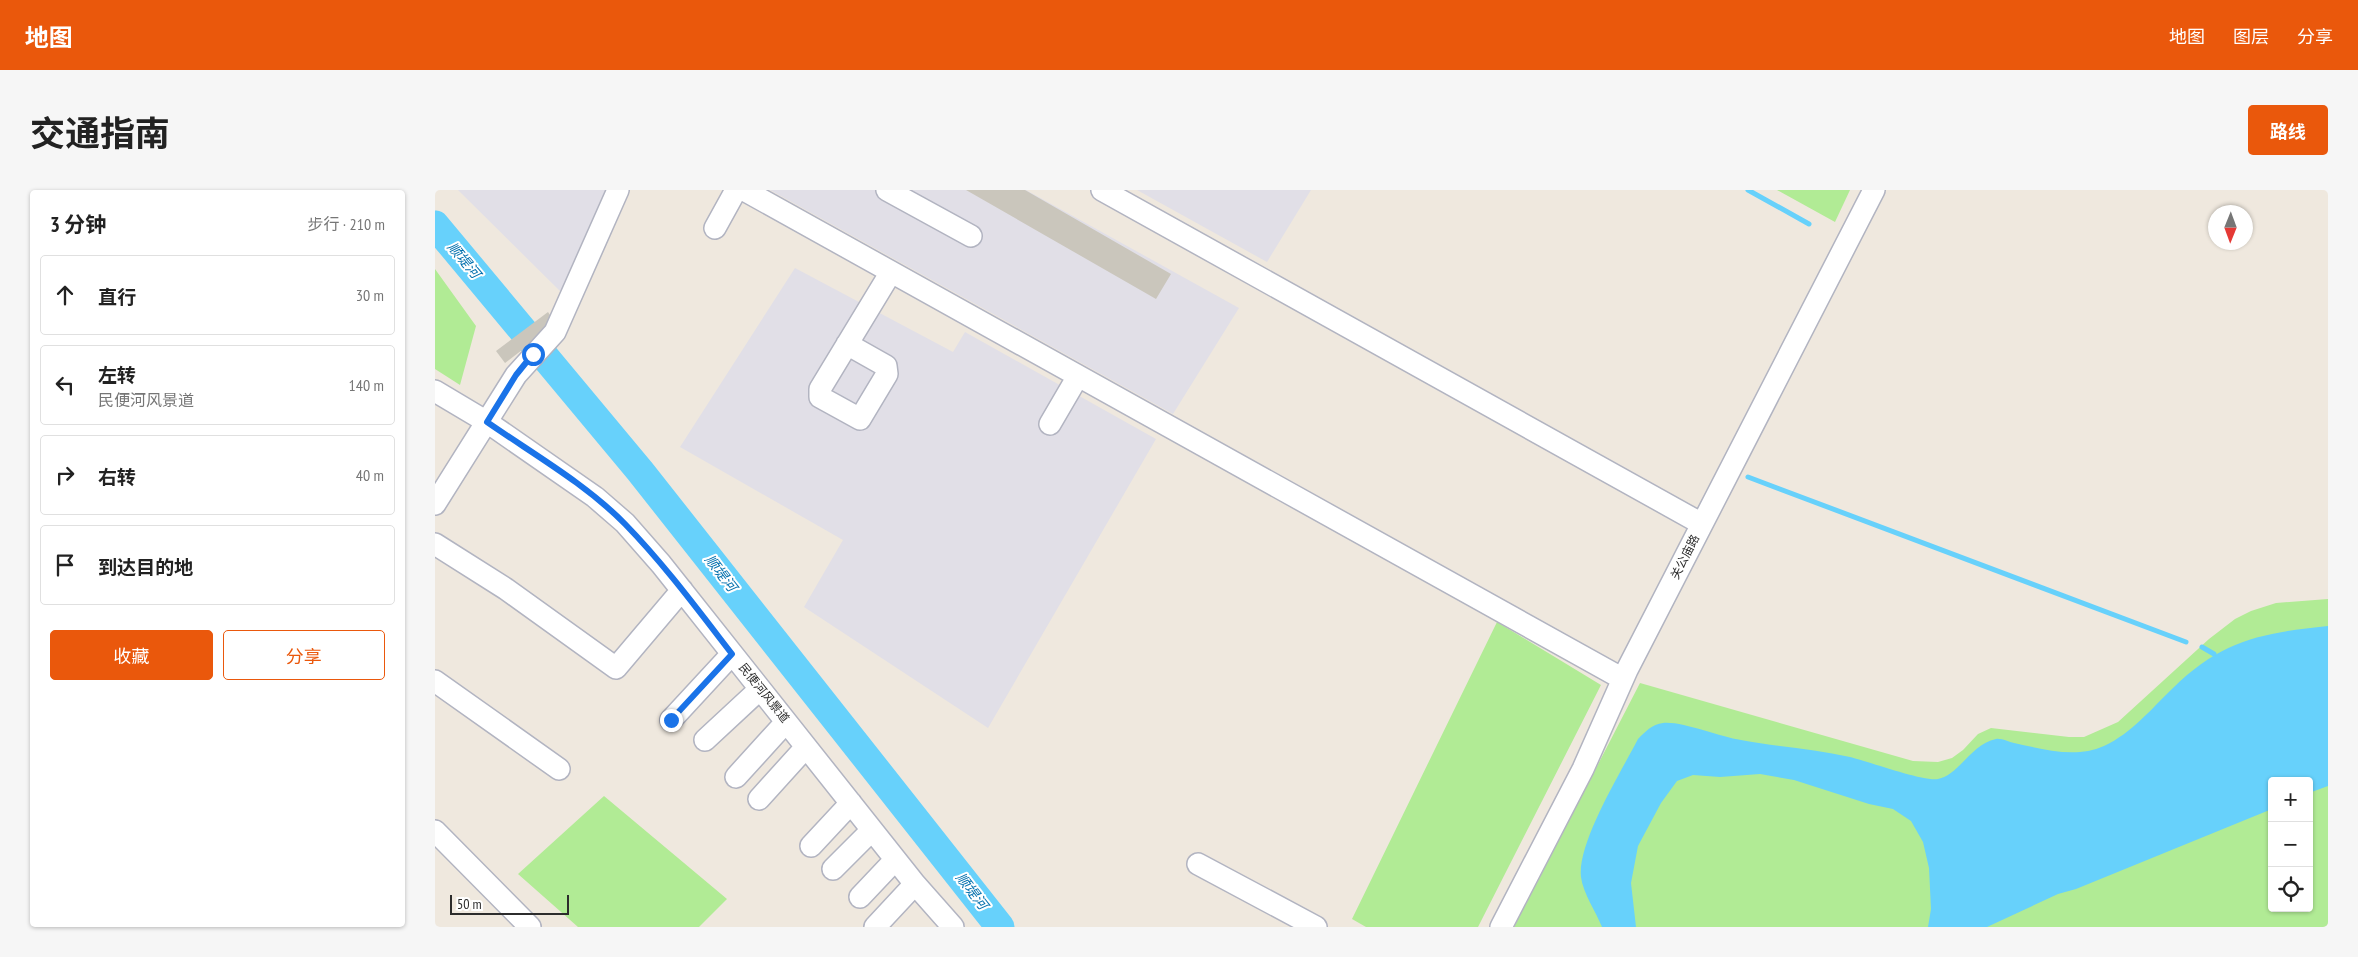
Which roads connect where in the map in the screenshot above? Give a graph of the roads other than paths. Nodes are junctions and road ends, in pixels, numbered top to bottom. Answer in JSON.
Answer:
{"nodes":[{"id":1,"x":618,"y":190,"type":"edge"},
{"id":2,"x":736,"y":190,"type":"edge"},
{"id":3,"x":744,"y":190,"type":"edge"},
{"id":4,"x":887,"y":190,"type":"edge"},
{"id":5,"x":1102,"y":190,"type":"edge"},
{"id":6,"x":1874,"y":190,"type":"edge"},
{"id":7,"x":715,"y":228,"type":"dead end"},
{"id":8,"x":971,"y":236,"type":"dead end"},
{"id":9,"x":891,"y":272,"type":"junction"},
{"id":10,"x":847,"y":344,"type":"dead end"},
{"id":11,"x":1078,"y":376,"type":"junction"},
{"id":12,"x":435,"y":391,"type":"edge"},
{"id":13,"x":487,"y":422,"type":"junction"},
{"id":14,"x":1050,"y":424,"type":"dead end"},
{"id":15,"x":435,"y":504,"type":"edge"},
{"id":16,"x":1702,"y":524,"type":"junction"},
{"id":17,"x":435,"y":544,"type":"edge"},
{"id":18,"x":682,"y":590,"type":"junction"},
{"id":19,"x":732,"y":654,"type":"junction"},
{"id":20,"x":1623,"y":679,"type":"junction"},
{"id":21,"x":435,"y":682,"type":"edge"},
{"id":22,"x":760,"y":689,"type":"junction"},
{"id":23,"x":671,"y":720,"type":"dead end"},
{"id":24,"x":786,"y":722,"type":"junction"},
{"id":25,"x":705,"y":740,"type":"dead end"},
{"id":26,"x":807,"y":747,"type":"junction"},
{"id":27,"x":559,"y":769,"type":"dead end"},
{"id":28,"x":736,"y":777,"type":"dead end"},
{"id":29,"x":759,"y":798,"type":"dead end"},
{"id":30,"x":851,"y":803,"type":"junction"},
{"id":31,"x":872,"y":830,"type":"junction"},
{"id":32,"x":435,"y":831,"type":"edge"},
{"id":33,"x":811,"y":846,"type":"dead end"},
{"id":34,"x":895,"y":860,"type":"junction"},
{"id":35,"x":1198,"y":864,"type":"dead end"},
{"id":36,"x":833,"y":869,"type":"dead end"},
{"id":37,"x":915,"y":884,"type":"junction"},
{"id":38,"x":860,"y":897,"type":"dead end"},
{"id":39,"x":530,"y":927,"type":"edge"},
{"id":40,"x":875,"y":927,"type":"edge"},
{"id":41,"x":953,"y":927,"type":"edge"},
{"id":42,"x":1316,"y":927,"type":"edge"},
{"id":43,"x":1501,"y":927,"type":"edge"}],
"edges":[{"from":1,"to":13,"type":"street"},
{"from":2,"to":7,"type":"street"},
{"from":3,"to":9,"type":"street"},
{"from":4,"to":8,"type":"street"},
{"from":5,"to":16,"type":"street"},
{"from":6,"to":16,"type":"street","name":"关公庙路"},
{"from":9,"to":10,"type":"street"},
{"from":9,"to":11,"type":"street"},
{"from":11,"to":14,"type":"street"},
{"from":11,"to":20,"type":"street"},
{"from":12,"to":13,"type":"street","name":"民便河风景道"},
{"from":13,"to":15,"type":"street"},
{"from":13,"to":18,"type":"street","name":"民便河风景道"},
{"from":16,"to":20,"type":"street","name":"关公庙路"},
{"from":17,"to":18,"type":"street"},
{"from":18,"to":19,"type":"street","name":"民便河风景道"},
{"from":19,"to":22,"type":"street","name":"民便河风景道"},
{"from":19,"to":23,"type":"street"},
{"from":20,"to":43,"type":"street","name":"关公庙路"},
{"from":21,"to":27,"type":"street"},
{"from":22,"to":24,"type":"street","name":"民便河风景道"},
{"from":22,"to":25,"type":"street"},
{"from":24,"to":26,"type":"street","name":"民便河风景道"},
{"from":24,"to":28,"type":"street"},
{"from":26,"to":29,"type":"street"},
{"from":26,"to":30,"type":"street","name":"民便河风景道"},
{"from":30,"to":31,"type":"street","name":"民便河风景道"},
{"from":30,"to":33,"type":"street"},
{"from":31,"to":34,"type":"street","name":"民便河风景道"},
{"from":31,"to":36,"type":"street"},
{"from":32,"to":39,"type":"street"},
{"from":34,"to":37,"type":"street","name":"民便河风景道"},
{"from":34,"to":38,"type":"street"},
{"from":35,"to":42,"type":"street"},
{"from":37,"to":40,"type":"street"},
{"from":37,"to":41,"type":"street","name":"民便河风景道"}]}
